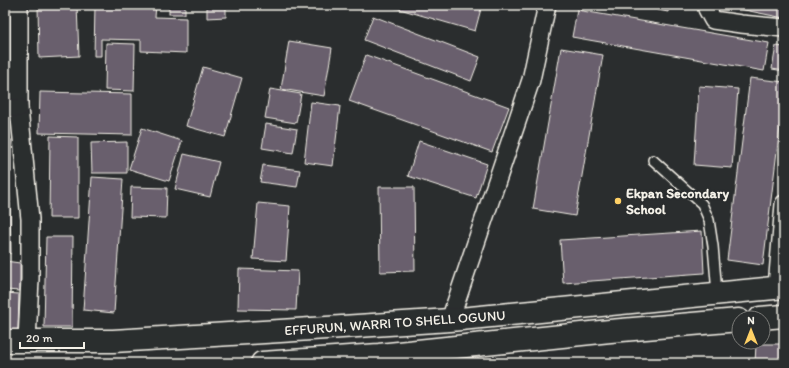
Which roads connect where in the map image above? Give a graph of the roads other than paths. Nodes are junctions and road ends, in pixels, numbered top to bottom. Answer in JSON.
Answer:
{"nodes":[{"id":1,"x":547,"y":5,"type":"edge"},
{"id":2,"x":707,"y":5,"type":"edge"},
{"id":3,"x":14,"y":8,"type":"edge"},
{"id":4,"x":784,"y":28,"type":"edge"},
{"id":5,"x":12,"y":108,"type":"edge"},
{"id":6,"x":653,"y":160,"type":"dead end"},
{"id":7,"x":784,"y":204,"type":"edge"},
{"id":8,"x":781,"y":287,"type":"edge"},
{"id":9,"x":717,"y":293,"type":"junction"},
{"id":10,"x":784,"y":316,"type":"edge"},
{"id":11,"x":771,"y":317,"type":"edge"},
{"id":12,"x":450,"y":320,"type":"junction"},
{"id":13,"x":731,"y":321,"type":"edge"},
{"id":14,"x":5,"y":341,"type":"edge"},
{"id":15,"x":26,"y":341,"type":"junction"},
{"id":16,"x":262,"y":363,"type":"edge"}],
"edges":[{"from":1,"to":12,"type":"street"},
{"from":2,"to":4,"type":"street"},
{"from":3,"to":5,"type":"street"},
{"from":5,"to":15,"type":"street"},
{"from":6,"to":9,"type":"lane"},
{"from":7,"to":8,"type":"street"},
{"from":8,"to":9,"type":"main road","name":"EFFURUN, WARRI TO SHELL OGUNU"},
{"from":9,"to":12,"type":"main road","name":"EFFURUN, WARRI TO SHELL OGUNU"},
{"from":10,"to":11,"type":"main road"},
{"from":12,"to":15,"type":"main road","name":"EFFURUN, WARRI TO SHELL OGUNU"},
{"from":13,"to":16,"type":"main road","name":"EFFURUN, WARRI TO SHELL OGUNU"},
{"from":14,"to":15,"type":"main road","name":"EFFURUN, WARRI TO SHELL OGUNU"}]}
